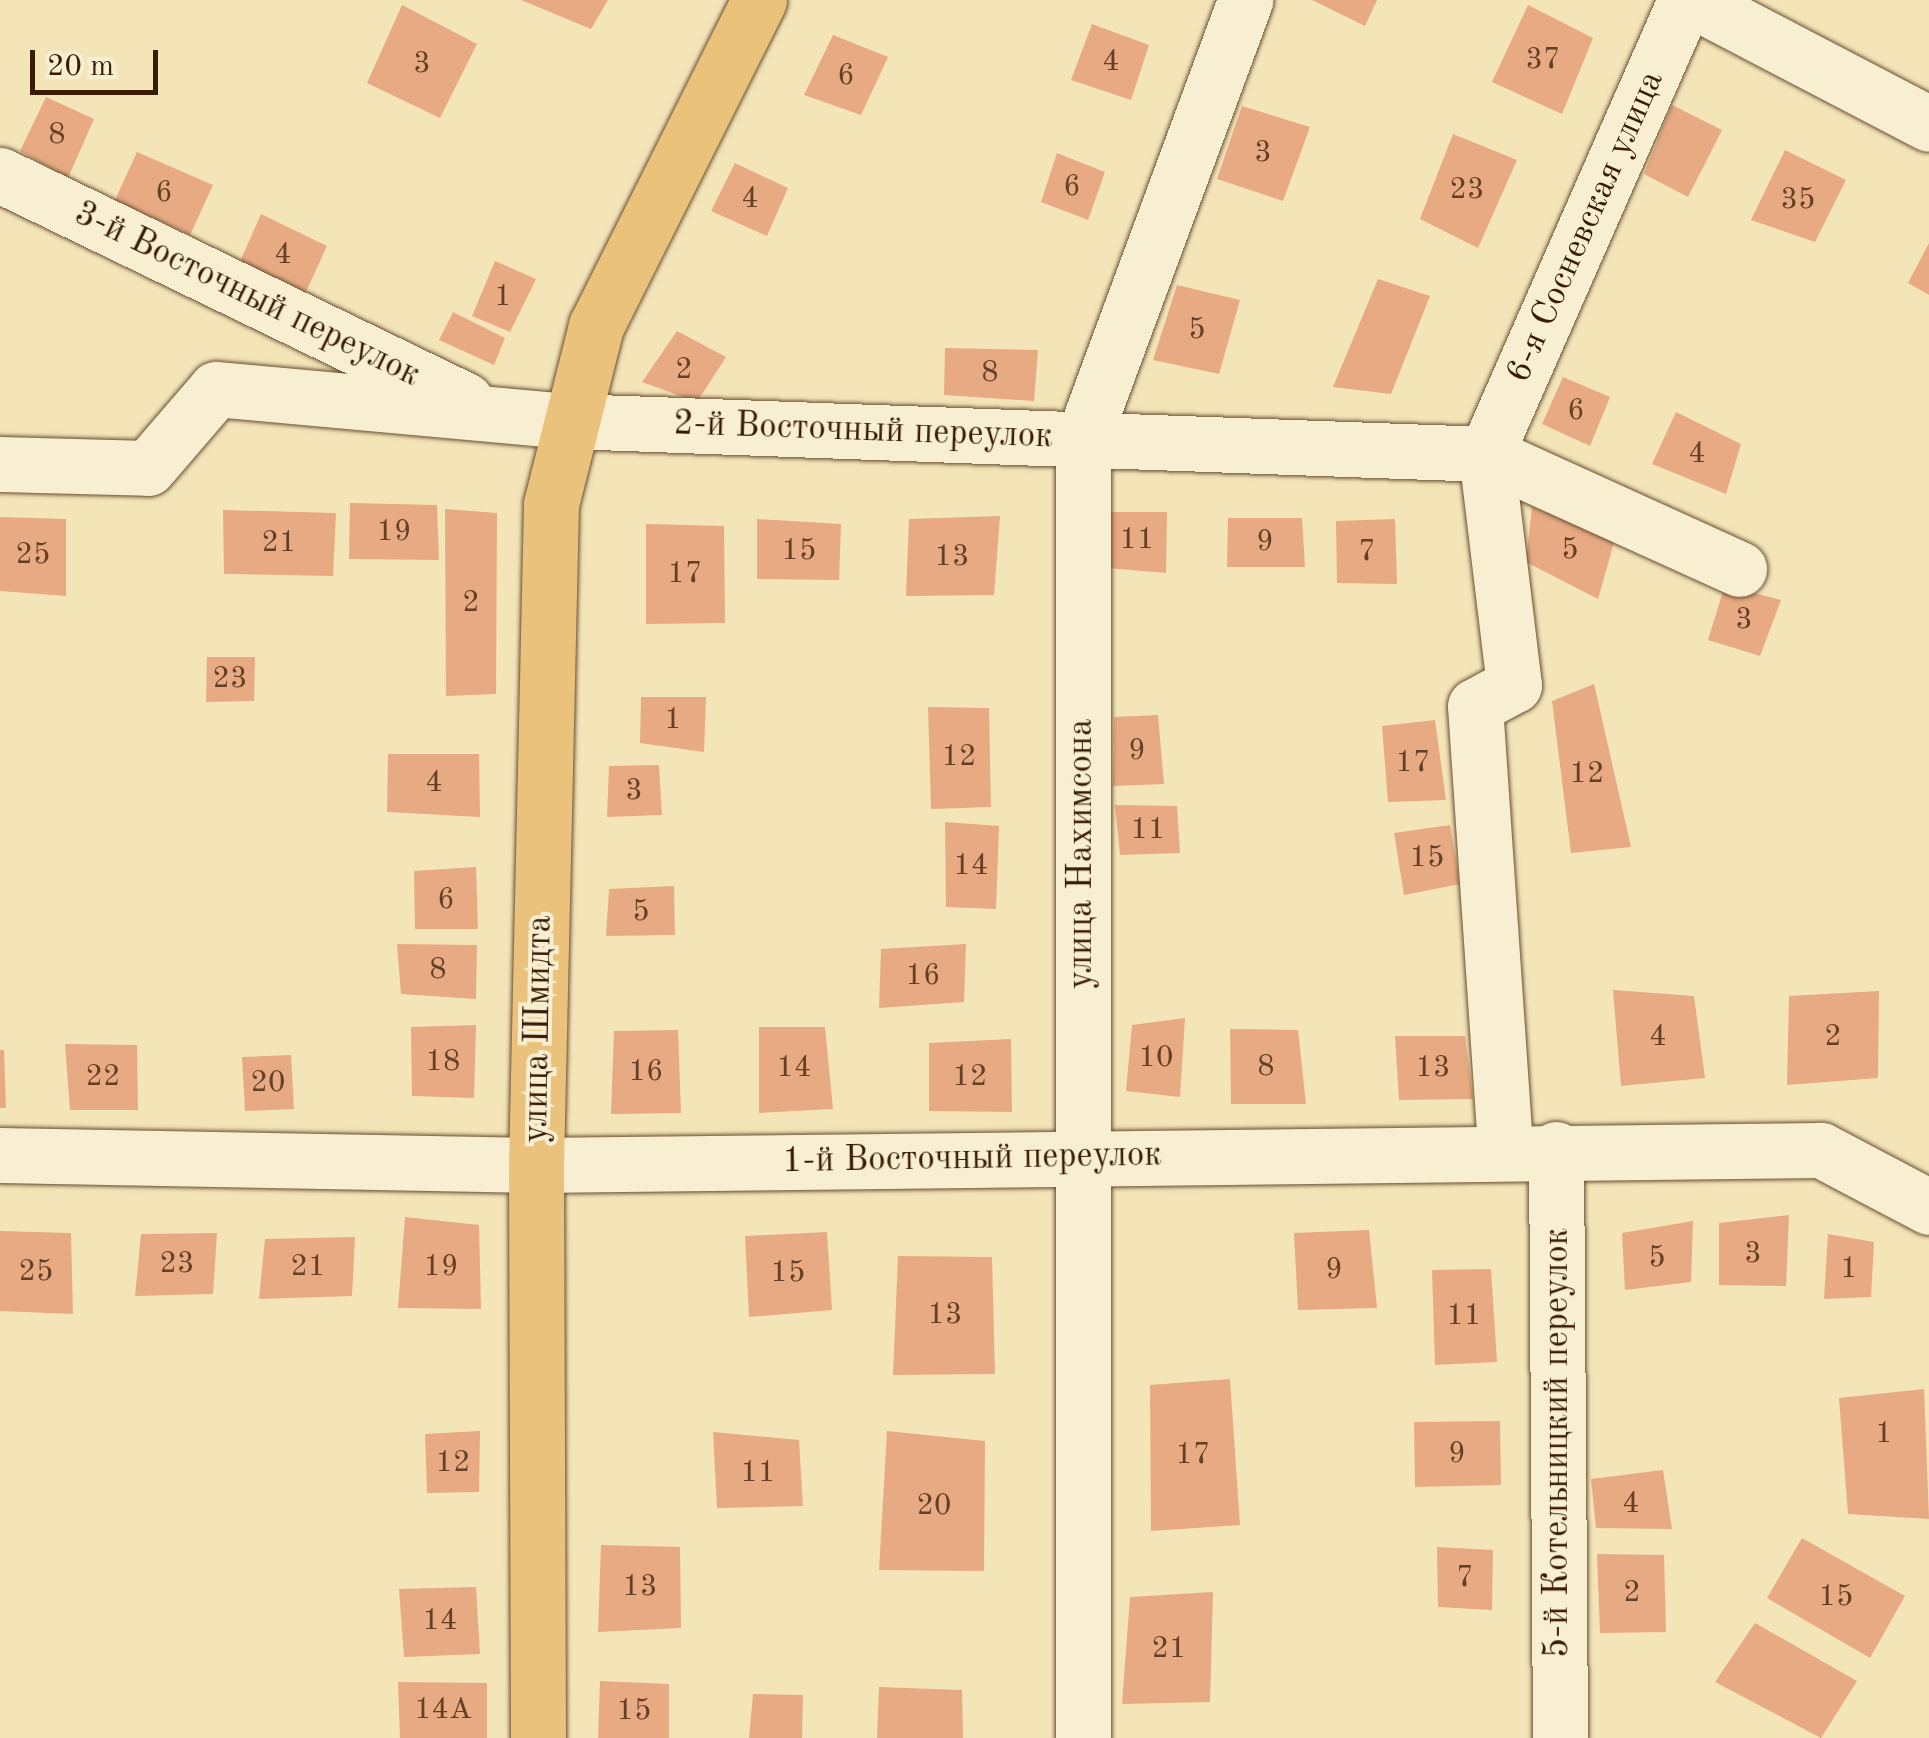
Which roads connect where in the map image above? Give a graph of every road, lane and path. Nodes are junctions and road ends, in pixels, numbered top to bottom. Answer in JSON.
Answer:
{"nodes":[{"id":1,"x":759,"y":0,"type":"edge"},
{"id":2,"x":1245,"y":0,"type":"edge"},
{"id":3,"x":1688,"y":0,"type":"edge"},
{"id":4,"x":1929,"y":124,"type":"edge"},
{"id":5,"x":0,"y":175,"type":"edge"},
{"id":6,"x":495,"y":414,"type":"junction"},
{"id":7,"x":569,"y":420,"type":"junction"},
{"id":8,"x":1082,"y":439,"type":"junction"},
{"id":9,"x":1486,"y":454,"type":"junction"},
{"id":10,"x":0,"y":464,"type":"edge"},
{"id":11,"x":1739,"y":569,"type":"dead end"},
{"id":12,"x":1530,"y":1149,"type":"junction"},
{"id":13,"x":0,"y":1156,"type":"edge"},
{"id":14,"x":1081,"y":1157,"type":"junction"},
{"id":15,"x":536,"y":1166,"type":"junction"},
{"id":16,"x":1929,"y":1207,"type":"edge"},
{"id":17,"x":538,"y":1738,"type":"edge"},
{"id":18,"x":1083,"y":1738,"type":"edge"},
{"id":19,"x":1560,"y":1738,"type":"edge"}],
"edges":[{"from":1,"to":7,"type":"main road","name":"улица Шмидта"},
{"from":2,"to":8,"type":"street","name":"улица Нахимсона"},
{"from":3,"to":4,"type":"street"},
{"from":3,"to":9,"type":"street","name":"6-я Сосневская улица"},
{"from":5,"to":6,"type":"street","name":"3-й Восточный переулок"},
{"from":6,"to":7,"type":"street","name":"2-й Восточный переулок"},
{"from":6,"to":10,"type":"street","name":"2-й Восточный переулок"},
{"from":7,"to":8,"type":"street","name":"2-й Восточный переулок"},
{"from":7,"to":15,"type":"main road","name":"улица Шмидта"},
{"from":8,"to":9,"type":"street","name":"2-й Восточный переулок"},
{"from":8,"to":14,"type":"street","name":"улица Нахимсона"},
{"from":9,"to":11,"type":"street","name":"2-й Восточный переулок"},
{"from":9,"to":12,"type":"street","name":"5-й Котельницкий переулок"},
{"from":12,"to":14,"type":"street","name":"1-й Восточный переулок"},
{"from":12,"to":16,"type":"street","name":"1-й Восточный переулок"},
{"from":12,"to":19,"type":"street","name":"5-й Котельницкий переулок"},
{"from":13,"to":15,"type":"street","name":"1-й Восточный переулок"},
{"from":14,"to":15,"type":"street","name":"1-й Восточный переулок"},
{"from":14,"to":18,"type":"street","name":"улица Нахимсона"},
{"from":15,"to":17,"type":"main road","name":"улица Шмидта"}]}
